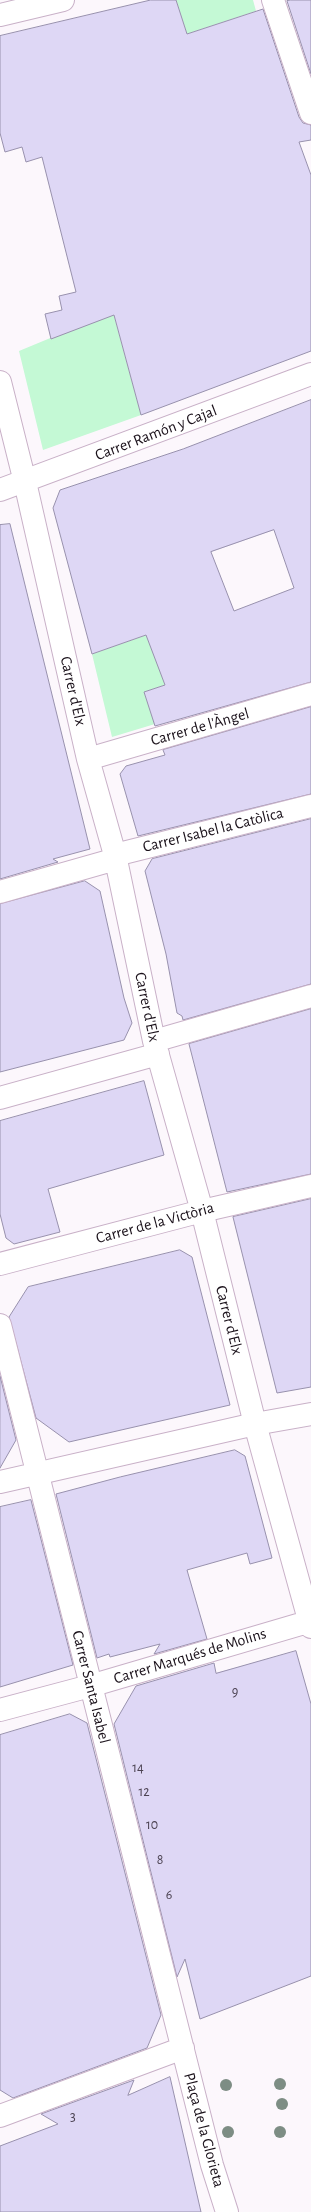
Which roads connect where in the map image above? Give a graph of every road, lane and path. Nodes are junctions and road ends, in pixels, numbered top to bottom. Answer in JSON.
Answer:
{"nodes":[{"id":1,"x":63,"y":0,"type":"edge"},
{"id":2,"x":274,"y":0,"type":"edge"},
{"id":3,"x":0,"y":15,"type":"edge"},
{"id":4,"x":311,"y":113,"type":"edge"},
{"id":5,"x":311,"y":374,"type":"edge"},
{"id":6,"x":0,"y":382,"type":"edge"},
{"id":7,"x":25,"y":482,"type":"junction"},
{"id":8,"x":0,"y":490,"type":"edge"},
{"id":9,"x":311,"y":694,"type":"edge"},
{"id":10,"x":88,"y":759,"type":"junction"},
{"id":11,"x":311,"y":806,"type":"edge"},
{"id":12,"x":116,"y":857,"type":"junction"},
{"id":13,"x":0,"y":892,"type":"edge"},
{"id":14,"x":311,"y":996,"type":"edge"},
{"id":15,"x":156,"y":1047,"type":"junction"},
{"id":16,"x":0,"y":1098,"type":"edge"},
{"id":17,"x":311,"y":1186,"type":"edge"},
{"id":18,"x":202,"y":1211,"type":"junction"},
{"id":19,"x":0,"y":1264,"type":"edge"},
{"id":20,"x":0,"y":1326,"type":"edge"},
{"id":21,"x":311,"y":1414,"type":"edge"},
{"id":22,"x":256,"y":1424,"type":"junction"},
{"id":23,"x":38,"y":1472,"type":"junction"},
{"id":24,"x":0,"y":1482,"type":"edge"},
{"id":25,"x":310,"y":1623,"type":"edge"},
{"id":26,"x":90,"y":1686,"type":"junction"},
{"id":27,"x":0,"y":1710,"type":"edge"},
{"id":28,"x":183,"y":2048,"type":"junction"},
{"id":29,"x":0,"y":2116,"type":"edge"},
{"id":30,"x":227,"y":2212,"type":"edge"}],
"edges":[{"from":1,"to":3,"type":"street"},
{"from":2,"to":4,"type":"street"},
{"from":5,"to":7,"type":"street","name":"Carrer Ramón y Cajal"},
{"from":6,"to":7,"type":"street","name":"Carrer d'Elx"},
{"from":7,"to":8,"type":"street","name":"Carrer Ramón y Cajal"},
{"from":7,"to":10,"type":"street","name":"Carrer d'Elx"},
{"from":9,"to":10,"type":"street","name":"Carrer de l'Àngel"},
{"from":10,"to":12,"type":"street","name":"Carrer d'Elx"},
{"from":11,"to":12,"type":"street","name":"Carrer Isabel la Catòlica"},
{"from":12,"to":13,"type":"street","name":"Carrer Isabel la Catòlica"},
{"from":12,"to":15,"type":"street","name":"Carrer d'Elx"},
{"from":14,"to":15,"type":"street"},
{"from":15,"to":16,"type":"street"},
{"from":15,"to":18,"type":"street","name":"Carrer d'Elx"},
{"from":17,"to":18,"type":"street","name":"Carrer de la Victòria"},
{"from":18,"to":19,"type":"street","name":"Carrer de la Victòria"},
{"from":18,"to":22,"type":"street","name":"Carrer d'Elx"},
{"from":20,"to":23,"type":"street","name":"Carrer Santa Isabel"},
{"from":21,"to":22,"type":"street"},
{"from":22,"to":23,"type":"street"},
{"from":22,"to":25,"type":"street","name":"Carrer d'Elx"},
{"from":23,"to":24,"type":"street"},
{"from":23,"to":26,"type":"street","name":"Carrer Santa Isabel"},
{"from":25,"to":26,"type":"street","name":"Carrer Marqués de Molins"},
{"from":26,"to":27,"type":"street","name":"Carrer Marqués de Molins"},
{"from":26,"to":28,"type":"street","name":"Carrer Santa Isabel"},
{"from":28,"to":29,"type":"street"},
{"from":28,"to":30,"type":"street","name":"Plaça de la Glorieta"}]}
